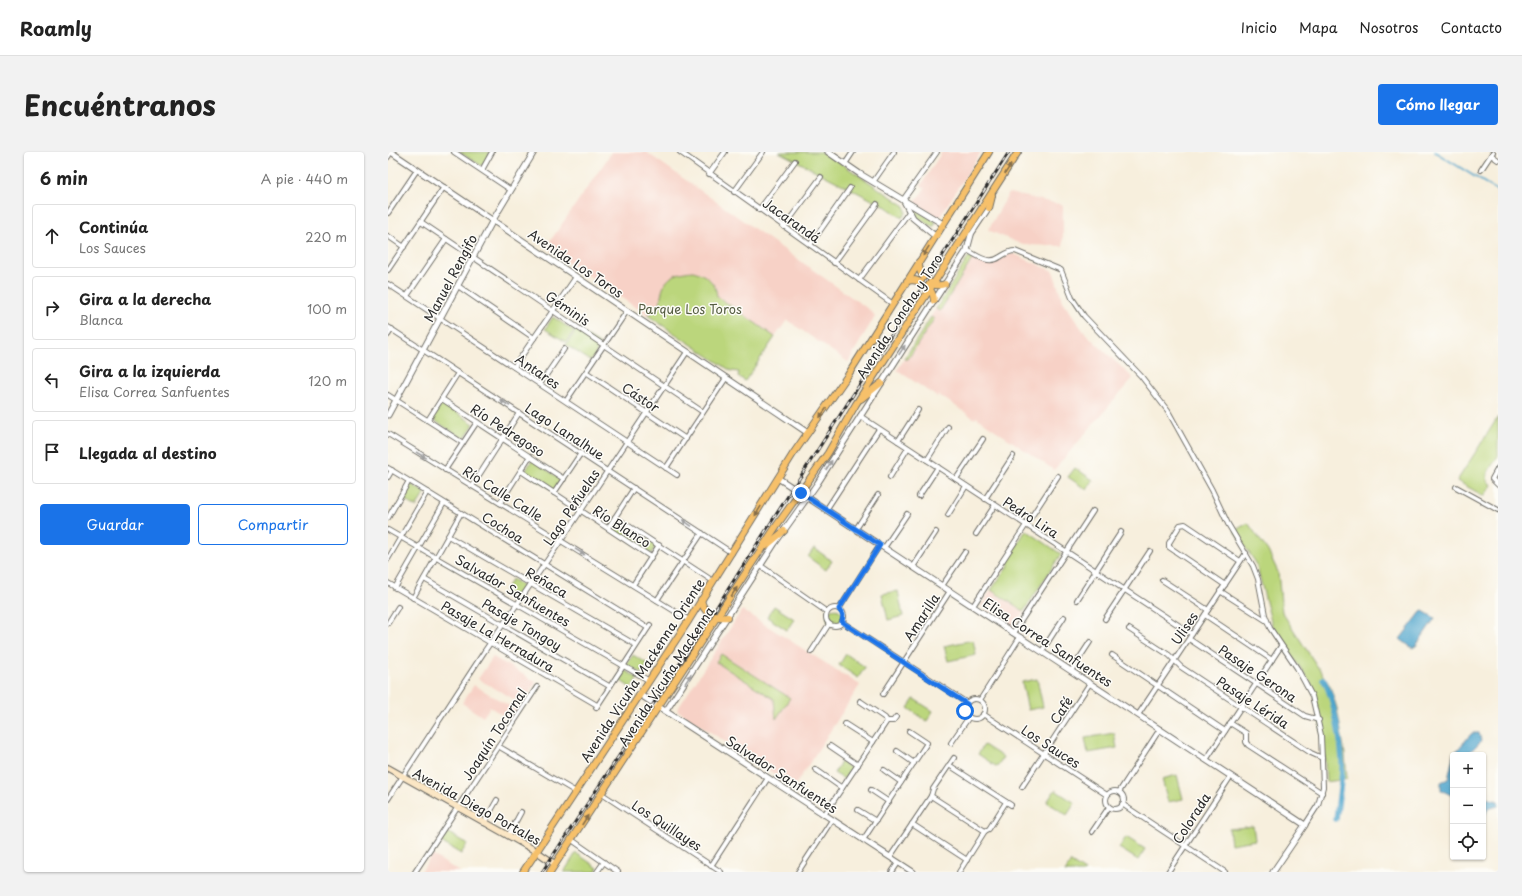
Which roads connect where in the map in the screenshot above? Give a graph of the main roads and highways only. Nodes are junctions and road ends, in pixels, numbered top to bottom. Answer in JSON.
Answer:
{"nodes":[{"id":1,"x":989,"y":152,"type":"edge"},
{"id":2,"x":1018,"y":152,"type":"edge"},
{"id":3,"x":994,"y":190,"type":"junction"},
{"id":4,"x":989,"y":208,"type":"road end"},
{"id":5,"x":977,"y":220,"type":"junction"},
{"id":6,"x":972,"y":235,"type":"road end"},
{"id":7,"x":919,"y":262,"type":"junction"},
{"id":8,"x":907,"y":281,"type":"junction"},
{"id":9,"x":945,"y":284,"type":"road end"},
{"id":10,"x":932,"y":287,"type":"junction"},
{"id":11,"x":934,"y":301,"type":"road end"},
{"id":12,"x":881,"y":383,"type":"road end"},
{"id":13,"x":856,"y":404,"type":"junction"},
{"id":14,"x":778,"y":478,"type":"joint"},
{"id":15,"x":801,"y":493,"type":"joint"},
{"id":16,"x":784,"y":531,"type":"road end"},
{"id":17,"x":760,"y":551,"type":"junction"},
{"id":18,"x":701,"y":600,"type":"junction"},
{"id":19,"x":717,"y":617,"type":"junction"},
{"id":20,"x":728,"y":617,"type":"road end"},
{"id":21,"x":388,"y":768,"type":"edge"},
{"id":22,"x":536,"y":852,"type":"junction"},
{"id":23,"x":555,"y":864,"type":"junction"},
{"id":24,"x":523,"y":872,"type":"edge"},
{"id":25,"x":550,"y":872,"type":"edge"}],
"edges":[{"from":1,"to":7,"type":"main road","name":"Avenida Concha y Toro","one_way":true},
{"from":3,"to":2,"type":"main road","name":"Avenida Concha y Toro","one_way":true},
{"from":3,"to":4,"type":"main road"},
{"from":3,"to":5,"type":"main road","name":"Avenida Concha y Toro"},
{"from":5,"to":6,"type":"main road"},
{"from":5,"to":10,"type":"main road","name":"Avenida Concha y Toro"},
{"from":7,"to":8,"type":"main road","name":"Avenida Concha y Toro"},
{"from":7,"to":10,"type":"main road"},
{"from":8,"to":10,"type":"main road"},
{"from":8,"to":14,"type":"main road","name":"Avenida Concha y Toro","one_way":true},
{"from":9,"to":10,"type":"main road"},
{"from":10,"to":11,"type":"main road"},
{"from":10,"to":13,"type":"main road","name":"Avenida Concha y Toro"},
{"from":12,"to":13,"type":"main road"},
{"from":13,"to":15,"type":"main road","name":"Avenida Concha y Toro"},
{"from":14,"to":18,"type":"main road","name":"Avenida Vicuña Mackenna Oriente","one_way":true},
{"from":15,"to":17,"type":"main road","name":"Avenida Vicuña Mackenna"},
{"from":16,"to":17,"type":"main road"},
{"from":19,"to":17,"type":"main road","name":"Avenida Vicuña Mackenna","one_way":true},
{"from":18,"to":19,"type":"main road"},
{"from":18,"to":22,"type":"main road","name":"Avenida Vicuña Mackenna Oriente"},
{"from":19,"to":20,"type":"main road"},
{"from":23,"to":19,"type":"main road","name":"Avenida Vicuña Mackenna","one_way":true},
{"from":21,"to":22,"type":"main road","name":"Avenida Diego Portales"},
{"from":22,"to":23,"type":"main road","name":"Avenida Diego Portales"},
{"from":22,"to":24,"type":"main road","name":"Avenida Vicuña Mackenna Oriente"},
{"from":23,"to":25,"type":"main road","name":"Avenida Vicuña Mackenna"}]}
